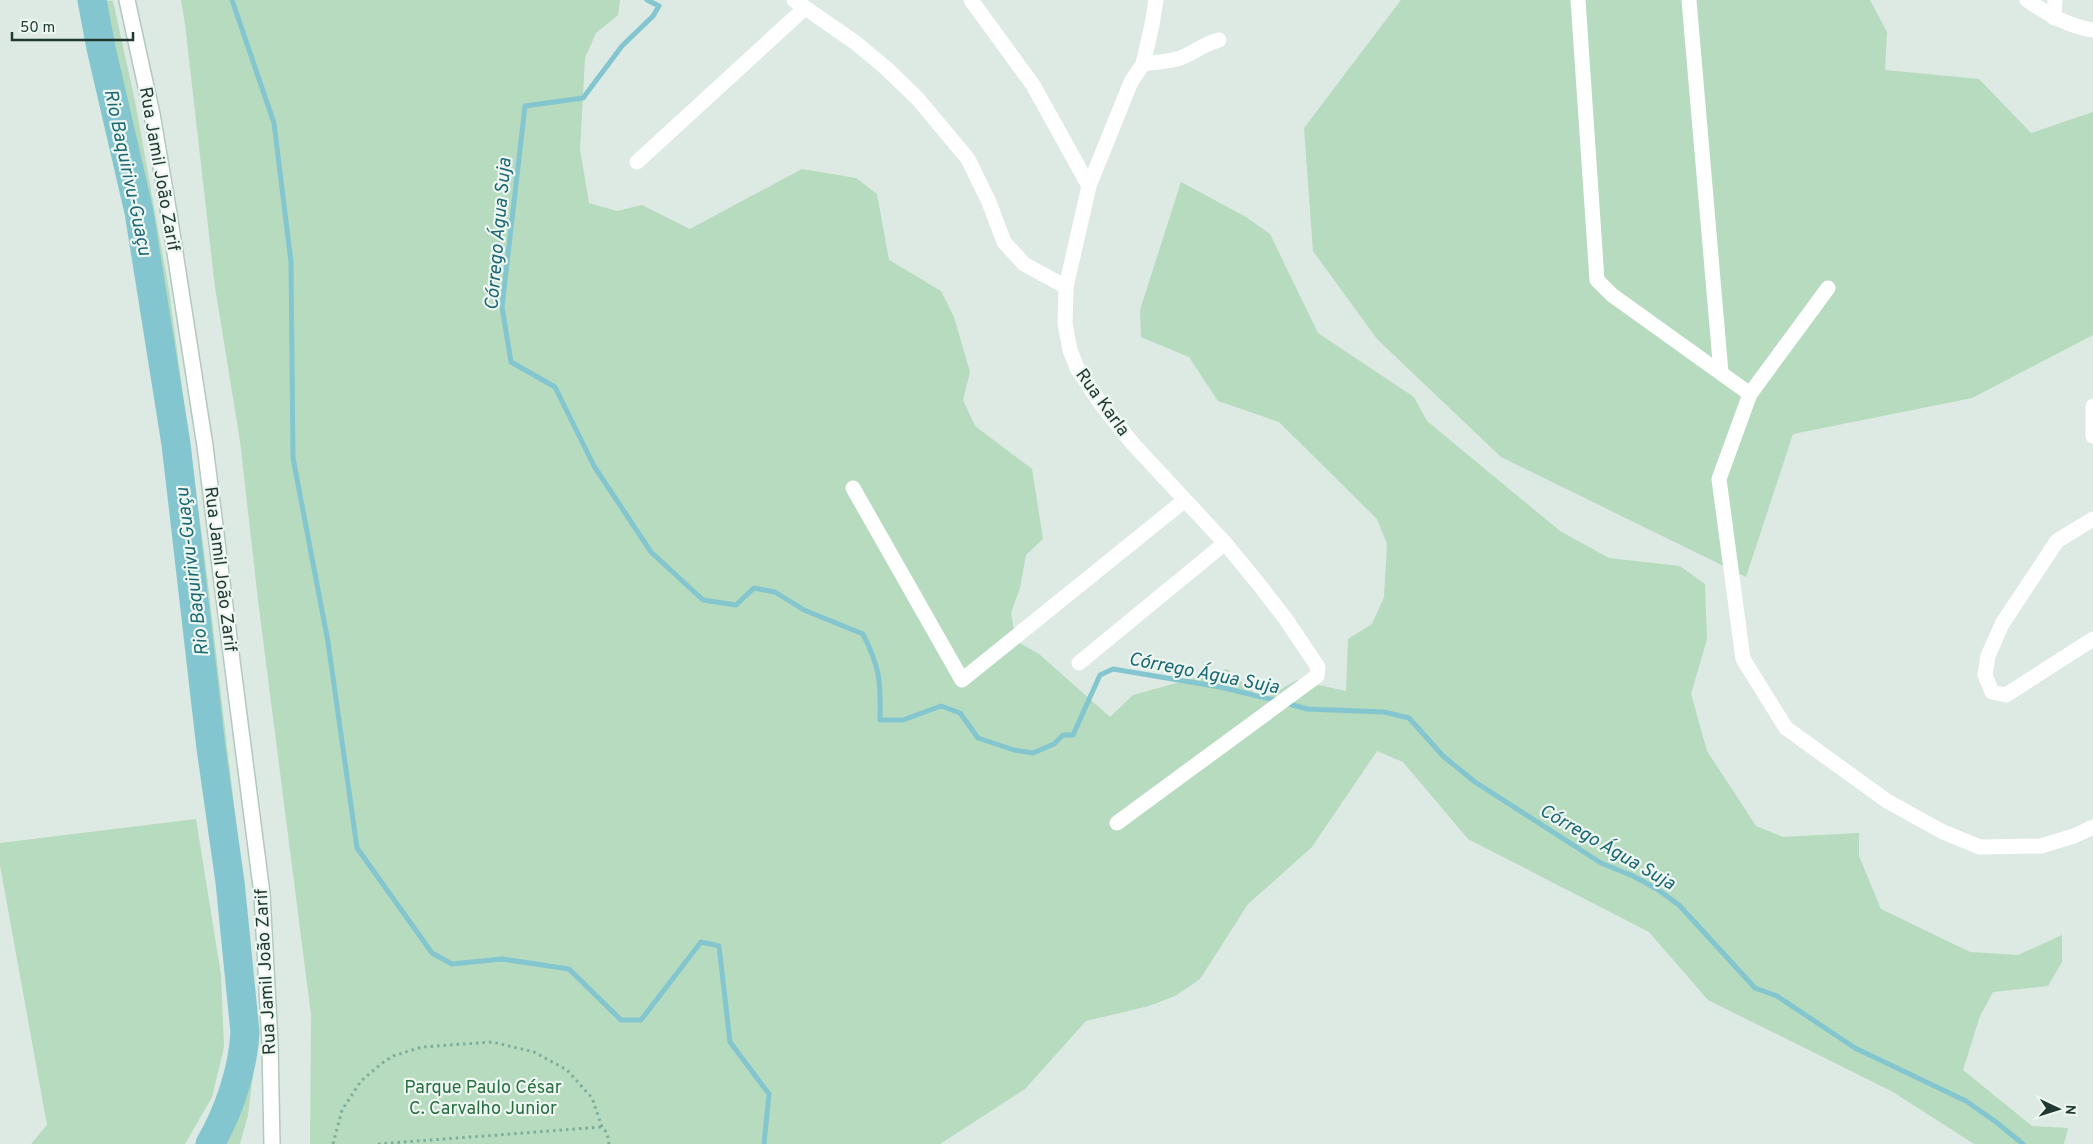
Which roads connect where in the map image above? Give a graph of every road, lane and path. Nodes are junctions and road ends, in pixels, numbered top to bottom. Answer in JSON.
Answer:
{"nodes":[{"id":1,"x":127,"y":0,"type":"edge"},
{"id":2,"x":971,"y":0,"type":"edge"},
{"id":3,"x":1156,"y":0,"type":"edge"},
{"id":4,"x":1578,"y":0,"type":"edge"},
{"id":5,"x":1688,"y":0,"type":"edge"},
{"id":6,"x":2027,"y":0,"type":"edge"},
{"id":7,"x":2055,"y":0,"type":"edge"},
{"id":8,"x":799,"y":4,"type":"edge"},
{"id":9,"x":2054,"y":18,"type":"junction"},
{"id":10,"x":2093,"y":30,"type":"edge"},
{"id":11,"x":1219,"y":40,"type":"dead end"},
{"id":12,"x":1143,"y":64,"type":"junction"},
{"id":13,"x":637,"y":162,"type":"dead end"},
{"id":14,"x":1088,"y":186,"type":"junction"},
{"id":15,"x":1066,"y":287,"type":"junction"},
{"id":16,"x":1828,"y":288,"type":"dead end"},
{"id":17,"x":1721,"y":373,"type":"junction"},
{"id":18,"x":1750,"y":394,"type":"junction"},
{"id":19,"x":2093,"y":406,"type":"edge"},
{"id":20,"x":2093,"y":436,"type":"edge"},
{"id":21,"x":853,"y":488,"type":"dead end"},
{"id":22,"x":1185,"y":500,"type":"junction"},
{"id":23,"x":2093,"y":518,"type":"edge"},
{"id":24,"x":1225,"y":543,"type":"junction"},
{"id":25,"x":2093,"y":639,"type":"edge"},
{"id":26,"x":1079,"y":663,"type":"dead end"},
{"id":27,"x":1117,"y":823,"type":"dead end"},
{"id":28,"x":2093,"y":827,"type":"edge"},
{"id":29,"x":602,"y":1127,"type":"junction"},
{"id":30,"x":272,"y":1144,"type":"edge"},
{"id":31,"x":333,"y":1144,"type":"edge"},
{"id":32,"x":378,"y":1144,"type":"edge"},
{"id":33,"x":609,"y":1144,"type":"edge"}],
"edges":[{"from":1,"to":30,"type":"street","name":"Rua Jamil João Zarif"},
{"from":2,"to":14,"type":"street"},
{"from":3,"to":12,"type":"street","name":"Rua Karla"},
{"from":4,"to":17,"type":"street"},
{"from":5,"to":17,"type":"street"},
{"from":6,"to":9,"type":"street"},
{"from":7,"to":9,"type":"street"},
{"from":8,"to":13,"type":"street"},
{"from":8,"to":15,"type":"street"},
{"from":9,"to":10,"type":"street"},
{"from":11,"to":12,"type":"street"},
{"from":12,"to":14,"type":"street","name":"Rua Karla"},
{"from":14,"to":15,"type":"street","name":"Rua Karla"},
{"from":15,"to":22,"type":"street","name":"Rua Karla"},
{"from":16,"to":18,"type":"street"},
{"from":17,"to":18,"type":"street"},
{"from":18,"to":28,"type":"street"},
{"from":19,"to":20,"type":"street"},
{"from":21,"to":22,"type":"street"},
{"from":22,"to":24,"type":"street","name":"Rua Karla"},
{"from":23,"to":25,"type":"street"},
{"from":24,"to":26,"type":"street"},
{"from":24,"to":27,"type":"street","name":"Rua Karla"},
{"from":29,"to":31,"type":"path"},
{"from":29,"to":32,"type":"path"},
{"from":29,"to":33,"type":"path"}]}
